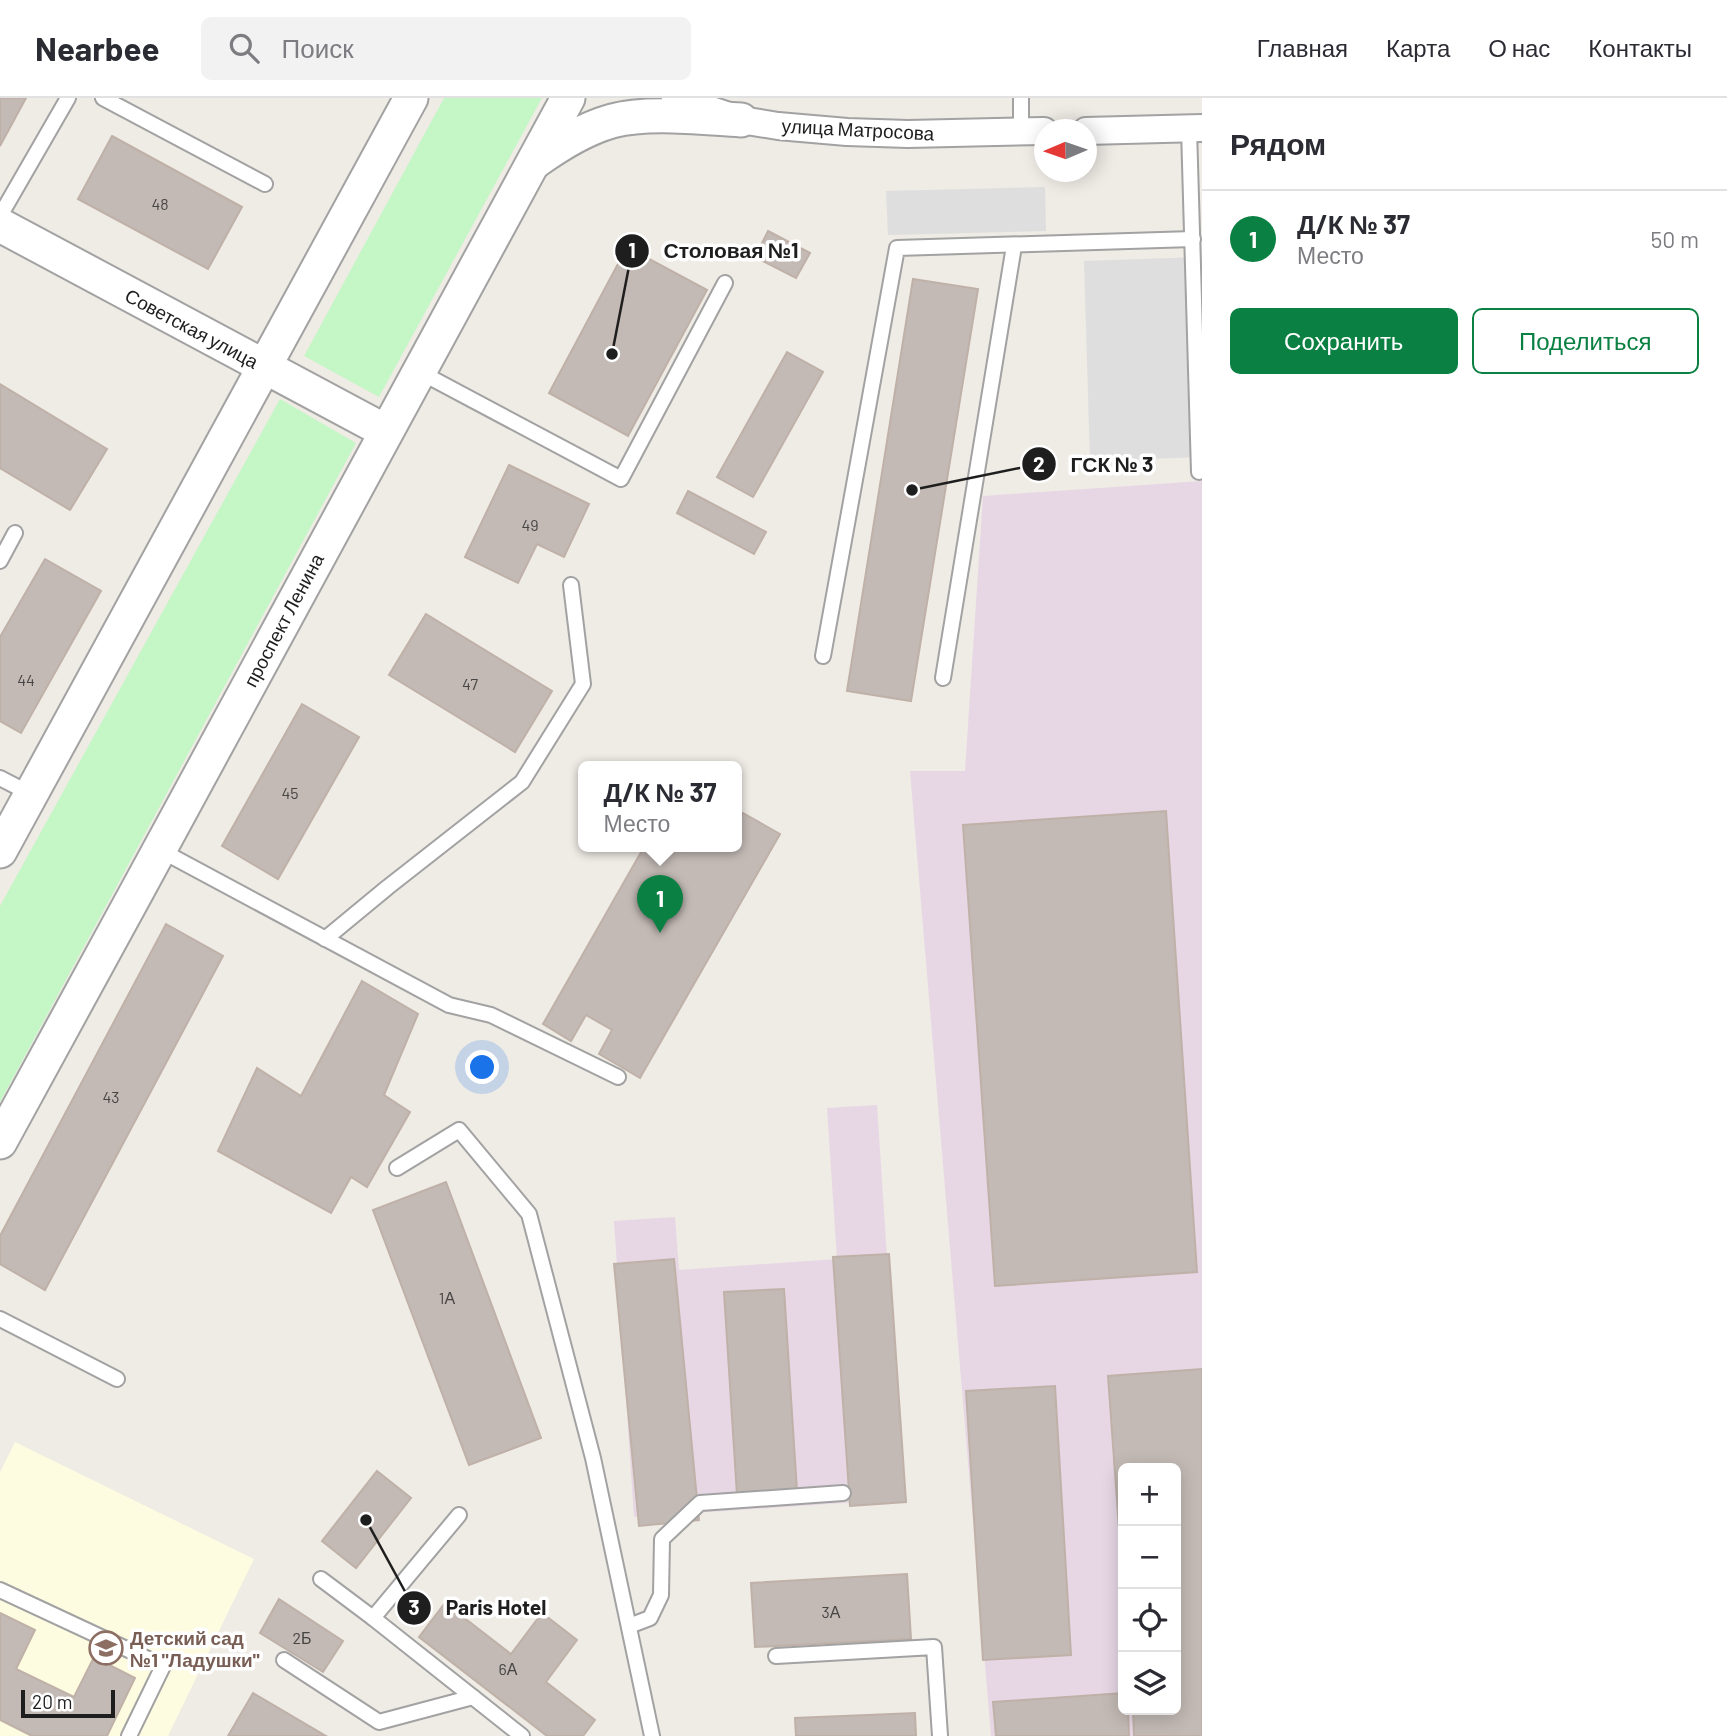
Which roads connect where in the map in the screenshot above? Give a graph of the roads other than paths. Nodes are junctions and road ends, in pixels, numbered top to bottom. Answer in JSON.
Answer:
{"nodes":[{"id":1,"x":68,"y":98,"type":"edge"},
{"id":2,"x":103,"y":98,"type":"edge"},
{"id":3,"x":411,"y":98,"type":"edge"},
{"id":4,"x":568,"y":98,"type":"edge"},
{"id":5,"x":675,"y":98,"type":"edge"},
{"id":6,"x":1021,"y":98,"type":"edge"},
{"id":7,"x":741,"y":120,"type":"junction"},
{"id":8,"x":1196,"y":129,"type":"edge"},
{"id":9,"x":1033,"y":131,"type":"edge"},
{"id":10,"x":1097,"y":131,"type":"edge"},
{"id":11,"x":531,"y":164,"type":"junction"},
{"id":12,"x":265,"y":184,"type":"dead end"},
{"id":13,"x":0,"y":216,"type":"edge"},
{"id":14,"x":0,"y":225,"type":"edge"},
{"id":15,"x":1193,"y":239,"type":"junction"},
{"id":16,"x":1014,"y":246,"type":"junction"},
{"id":17,"x":725,"y":283,"type":"dead end"},
{"id":18,"x":264,"y":366,"type":"junction"},
{"id":19,"x":418,"y":371,"type":"junction"},
{"id":20,"x":385,"y":431,"type":"junction"},
{"id":21,"x":1199,"y":472,"type":"dead end"},
{"id":22,"x":15,"y":533,"type":"dead end"},
{"id":23,"x":0,"y":561,"type":"edge"},
{"id":24,"x":571,"y":585,"type":"dead end"},
{"id":25,"x":823,"y":656,"type":"dead end"},
{"id":26,"x":943,"y":678,"type":"dead end"},
{"id":27,"x":0,"y":778,"type":"edge"},
{"id":28,"x":31,"y":794,"type":"junction"},
{"id":29,"x":160,"y":850,"type":"junction"},
{"id":30,"x":0,"y":851,"type":"edge"},
{"id":31,"x":326,"y":939,"type":"junction"},
{"id":32,"x":618,"y":1077,"type":"dead end"},
{"id":33,"x":0,"y":1142,"type":"edge"},
{"id":34,"x":397,"y":1168,"type":"dead end"},
{"id":35,"x":0,"y":1320,"type":"edge"},
{"id":36,"x":117,"y":1379,"type":"dead end"},
{"id":37,"x":843,"y":1493,"type":"dead end"},
{"id":38,"x":459,"y":1515,"type":"dead end"},
{"id":39,"x":321,"y":1579,"type":"dead end"},
{"id":40,"x":0,"y":1590,"type":"edge"},
{"id":41,"x":373,"y":1618,"type":"junction"},
{"id":42,"x":629,"y":1626,"type":"junction"},
{"id":43,"x":776,"y":1656,"type":"dead end"},
{"id":44,"x":284,"y":1660,"type":"dead end"},
{"id":45,"x":472,"y":1697,"type":"junction"},
{"id":46,"x":129,"y":1736,"type":"edge"},
{"id":47,"x":522,"y":1736,"type":"edge"},
{"id":48,"x":652,"y":1736,"type":"edge"},
{"id":49,"x":940,"y":1736,"type":"edge"}],
"edges":[{"from":1,"to":13,"type":"lane"},
{"from":2,"to":12,"type":"lane"},
{"from":3,"to":18,"type":"street"},
{"from":4,"to":11,"type":"street","name":"проспект Ленина"},
{"from":5,"to":7,"type":"street","name":"улица Матросова"},
{"from":6,"to":9,"type":"lane"},
{"from":7,"to":9,"type":"street","name":"улица Матросова"},
{"from":7,"to":11,"type":"street"},
{"from":8,"to":10,"type":"street"},
{"from":8,"to":15,"type":"lane"},
{"from":11,"to":19,"type":"street","name":"проспект Ленина"},
{"from":14,"to":18,"type":"street","name":"Советская улица"},
{"from":15,"to":16,"type":"lane"},
{"from":15,"to":21,"type":"lane"},
{"from":16,"to":25,"type":"lane"},
{"from":16,"to":26,"type":"lane"},
{"from":17,"to":19,"type":"lane"},
{"from":18,"to":20,"type":"street","name":"Советская улица"},
{"from":18,"to":28,"type":"street"},
{"from":19,"to":20,"type":"street","name":"проспект Ленина"},
{"from":20,"to":29,"type":"street","name":"проспект Ленина"},
{"from":22,"to":23,"type":"lane"},
{"from":24,"to":31,"type":"lane"},
{"from":27,"to":28,"type":"lane"},
{"from":28,"to":30,"type":"street"},
{"from":29,"to":31,"type":"lane"},
{"from":29,"to":33,"type":"street","name":"проспект Ленина"},
{"from":31,"to":32,"type":"lane"},
{"from":34,"to":42,"type":"lane"},
{"from":35,"to":36,"type":"lane"},
{"from":37,"to":42,"type":"lane"},
{"from":38,"to":41,"type":"lane"},
{"from":39,"to":41,"type":"lane"},
{"from":40,"to":46,"type":"lane"},
{"from":41,"to":45,"type":"lane"},
{"from":42,"to":48,"type":"lane"},
{"from":43,"to":49,"type":"lane"},
{"from":44,"to":45,"type":"lane"},
{"from":45,"to":47,"type":"lane"}]}
